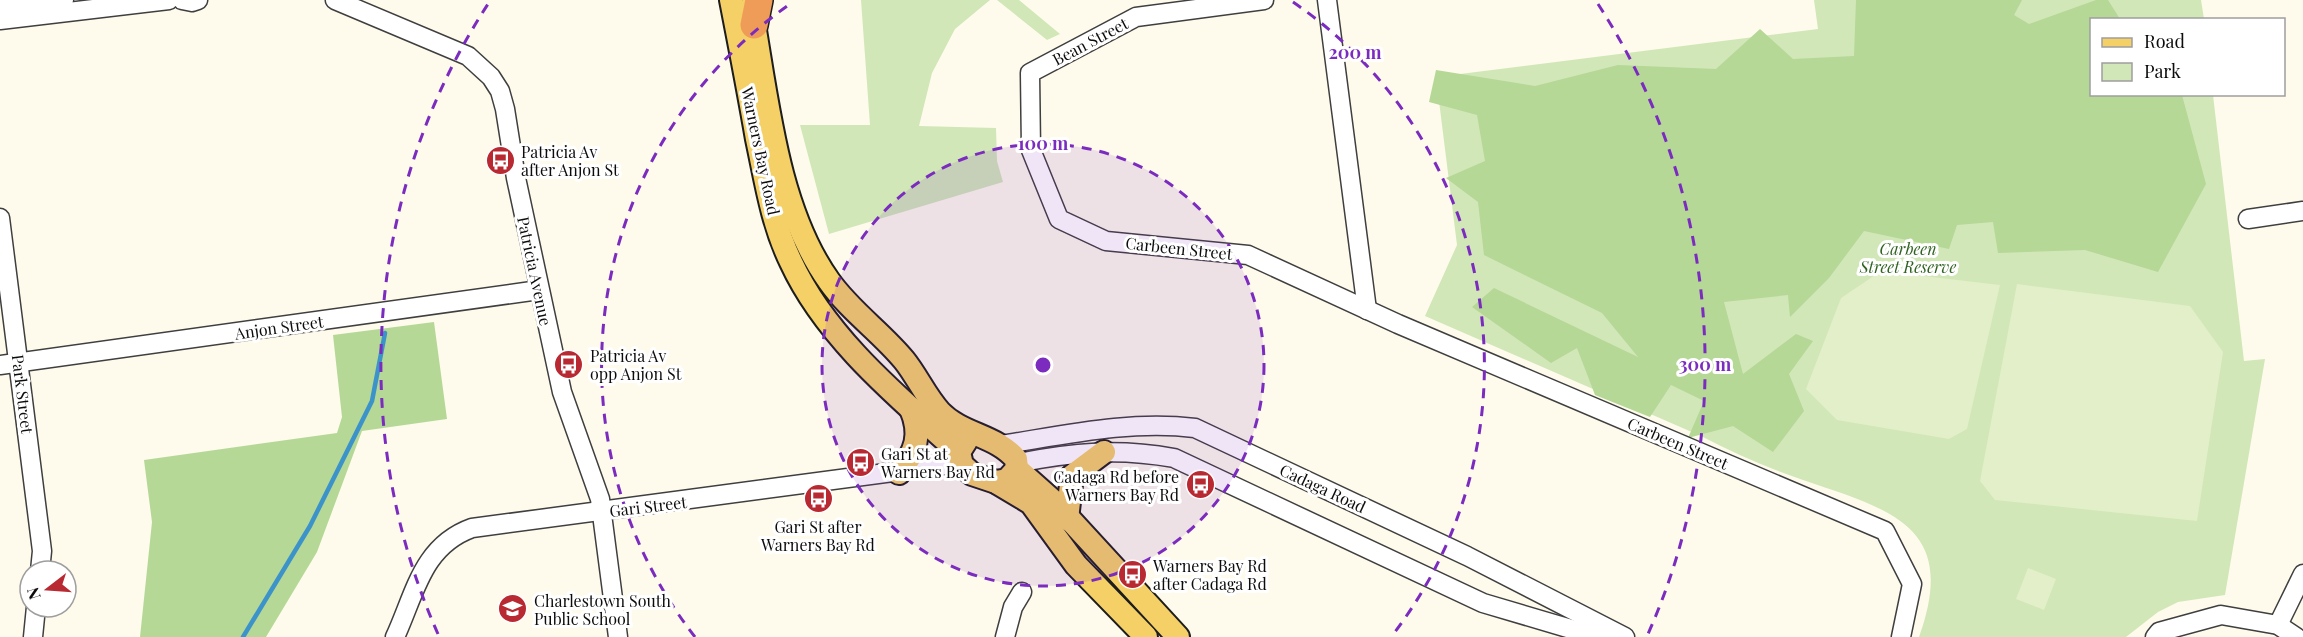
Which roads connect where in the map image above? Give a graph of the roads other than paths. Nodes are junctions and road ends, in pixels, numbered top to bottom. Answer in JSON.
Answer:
{"nodes":[{"id":1,"x":67,"y":0,"type":"edge"},
{"id":2,"x":169,"y":0,"type":"edge"},
{"id":3,"x":182,"y":0,"type":"edge"},
{"id":4,"x":198,"y":0,"type":"edge"},
{"id":5,"x":334,"y":0,"type":"edge"},
{"id":6,"x":731,"y":0,"type":"edge"},
{"id":7,"x":1264,"y":0,"type":"edge"},
{"id":8,"x":1327,"y":0,"type":"edge"},
{"id":9,"x":0,"y":8,"type":"edge"},
{"id":10,"x":754,"y":8,"type":"edge"},
{"id":11,"x":0,"y":21,"type":"edge"},
{"id":12,"x":1031,"y":150,"type":"joint"},
{"id":13,"x":2303,"y":211,"type":"edge"},
{"id":14,"x":0,"y":218,"type":"edge"},
{"id":15,"x":2248,"y":219,"type":"dead end"},
{"id":16,"x":539,"y":290,"type":"junction"},
{"id":17,"x":1367,"y":310,"type":"junction"},
{"id":18,"x":19,"y":363,"type":"junction"},
{"id":19,"x":0,"y":365,"type":"edge"},
{"id":20,"x":910,"y":408,"type":"junction"},
{"id":21,"x":992,"y":441,"type":"junction"},
{"id":22,"x":1104,"y":452,"type":"junction"},
{"id":23,"x":960,"y":458,"type":"junction"},
{"id":24,"x":1017,"y":466,"type":"junction"},
{"id":25,"x":900,"y":473,"type":"junction"},
{"id":26,"x":996,"y":482,"type":"junction"},
{"id":27,"x":603,"y":512,"type":"junction"},
{"id":28,"x":1067,"y":519,"type":"junction"},
{"id":29,"x":41,"y":559,"type":"edge"},
{"id":30,"x":2303,"y":574,"type":"edge"},
{"id":31,"x":1022,"y":592,"type":"dead end"},
{"id":32,"x":35,"y":619,"type":"edge"},
{"id":33,"x":2278,"y":625,"type":"junction"},
{"id":34,"x":33,"y":637,"type":"edge"},
{"id":35,"x":395,"y":637,"type":"edge"},
{"id":36,"x":618,"y":637,"type":"edge"},
{"id":37,"x":1005,"y":637,"type":"edge"},
{"id":38,"x":1146,"y":637,"type":"edge"},
{"id":39,"x":1178,"y":637,"type":"edge"},
{"id":40,"x":1598,"y":637,"type":"edge"},
{"id":41,"x":1625,"y":637,"type":"edge"},
{"id":42,"x":1901,"y":637,"type":"edge"},
{"id":43,"x":2155,"y":637,"type":"edge"},
{"id":44,"x":2296,"y":637,"type":"edge"}],
"edges":[{"from":1,"to":9,"type":"street"},
{"from":2,"to":11,"type":"street"},
{"from":3,"to":4,"type":"street"},
{"from":5,"to":16,"type":"street","name":"Patricia Avenue"},
{"from":6,"to":20,"type":"main road","name":"Warners Bay Road"},
{"from":7,"to":12,"type":"street","name":"Bean Street"},
{"from":8,"to":17,"type":"street"},
{"from":10,"to":21,"type":"main road","name":"Warners Bay Road"},
{"from":12,"to":17,"type":"street","name":"Carbeen Street"},
{"from":13,"to":15,"type":"street"},
{"from":14,"to":18,"type":"street","name":"Park Street"},
{"from":16,"to":18,"type":"street","name":"Anjon Street"},
{"from":16,"to":27,"type":"street","name":"Patricia Avenue"},
{"from":17,"to":42,"type":"street","name":"Carbeen Street"},
{"from":18,"to":19,"type":"street","name":"Anjon Street"},
{"from":18,"to":29,"type":"street","name":"Park Street"},
{"from":20,"to":23,"type":"main road","name":"Warners Bay Road"},
{"from":20,"to":25,"type":"main road"},
{"from":21,"to":23,"type":"main road"},
{"from":21,"to":24,"type":"main road","name":"Warners Bay Road"},
{"from":21,"to":41,"type":"street","name":"Cadaga Road"},
{"from":22,"to":24,"type":"street"},
{"from":22,"to":28,"type":"main road"},
{"from":22,"to":40,"type":"street"},
{"from":23,"to":25,"type":"street","name":"Gari Street"},
{"from":23,"to":26,"type":"main road","name":"Warners Bay Road"},
{"from":24,"to":26,"type":"main road"},
{"from":24,"to":28,"type":"main road","name":"Warners Bay Road"},
{"from":25,"to":27,"type":"street","name":"Gari Street"},
{"from":26,"to":38,"type":"main road","name":"Warners Bay Road"},
{"from":27,"to":35,"type":"street","name":"Gari Street"},
{"from":27,"to":36,"type":"street","name":"Patricia Avenue"},
{"from":28,"to":39,"type":"main road","name":"Warners Bay Road"},
{"from":30,"to":33,"type":"street"},
{"from":31,"to":37,"type":"street"},
{"from":32,"to":34,"type":"street"},
{"from":33,"to":43,"type":"street"},
{"from":33,"to":44,"type":"street"}]}
